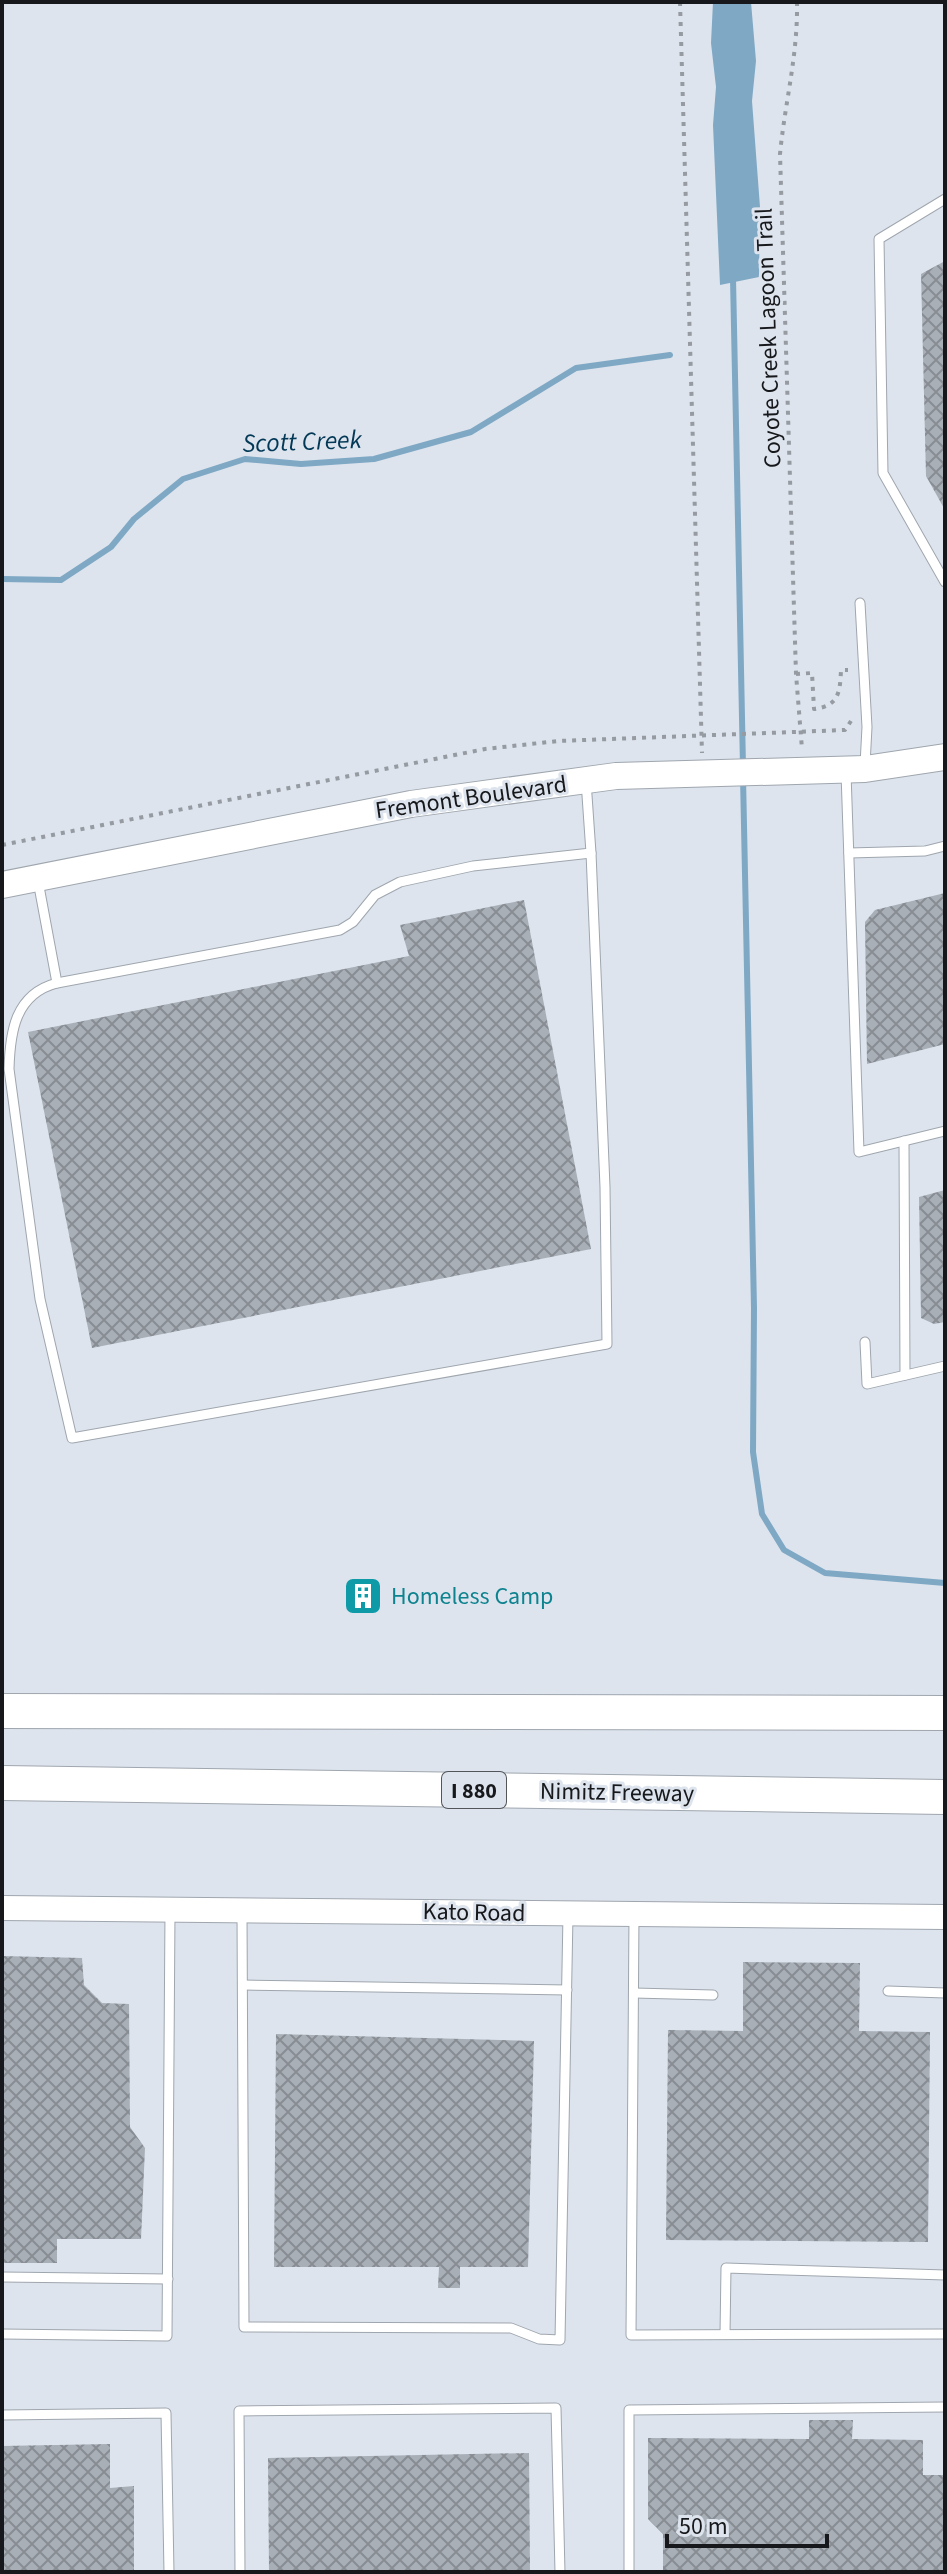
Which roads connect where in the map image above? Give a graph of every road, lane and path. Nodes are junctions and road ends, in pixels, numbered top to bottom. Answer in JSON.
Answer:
{"nodes":[{"id":1,"x":680,"y":2,"type":"edge"},
{"id":2,"x":797,"y":2,"type":"edge"},
{"id":3,"x":945,"y":199,"type":"edge"},
{"id":4,"x":945,"y":582,"type":"edge"},
{"id":5,"x":860,"y":603,"type":"dead end"},
{"id":6,"x":796,"y":674,"type":"junction"},
{"id":7,"x":851,"y":683,"type":"dead end"},
{"id":8,"x":851,"y":709,"type":"dead end"},
{"id":9,"x":802,"y":733,"type":"junction"},
{"id":10,"x":702,"y":736,"type":"junction"},
{"id":11,"x":945,"y":757,"type":"edge"},
{"id":12,"x":856,"y":769,"type":"junction"},
{"id":13,"x":811,"y":772,"type":"junction"},
{"id":14,"x":702,"y":775,"type":"junction"},
{"id":15,"x":586,"y":780,"type":"junction"},
{"id":16,"x":2,"y":845,"type":"edge"},
{"id":17,"x":945,"y":846,"type":"edge"},
{"id":18,"x":591,"y":853,"type":"junction"},
{"id":19,"x":849,"y":853,"type":"junction"},
{"id":20,"x":38,"y":878,"type":"junction"},
{"id":21,"x":2,"y":885,"type":"edge"},
{"id":22,"x":57,"y":983,"type":"junction"},
{"id":23,"x":945,"y":1131,"type":"edge"},
{"id":24,"x":904,"y":1141,"type":"junction"},
{"id":25,"x":865,"y":1342,"type":"dead end"},
{"id":26,"x":945,"y":1366,"type":"edge"},
{"id":27,"x":905,"y":1375,"type":"junction"},
{"id":28,"x":2,"y":1711,"type":"edge"},
{"id":29,"x":945,"y":1713,"type":"edge"},
{"id":30,"x":2,"y":1783,"type":"edge"},
{"id":31,"x":945,"y":1797,"type":"edge"},
{"id":32,"x":2,"y":1908,"type":"edge"},
{"id":33,"x":170,"y":1910,"type":"junction"},
{"id":34,"x":242,"y":1910,"type":"junction"},
{"id":35,"x":568,"y":1913,"type":"junction"},
{"id":36,"x":634,"y":1914,"type":"junction"},
{"id":37,"x":945,"y":1917,"type":"edge"},
{"id":38,"x":243,"y":1985,"type":"junction"},
{"id":39,"x":567,"y":1990,"type":"junction"},
{"id":40,"x":888,"y":1991,"type":"dead end"},
{"id":41,"x":634,"y":1993,"type":"junction"},
{"id":42,"x":945,"y":1993,"type":"edge"},
{"id":43,"x":713,"y":1995,"type":"dead end"},
{"id":44,"x":945,"y":2275,"type":"edge"},
{"id":45,"x":2,"y":2277,"type":"edge"},
{"id":46,"x":168,"y":2279,"type":"junction"},
{"id":47,"x":2,"y":2334,"type":"edge"},
{"id":48,"x":725,"y":2334,"type":"junction"},
{"id":49,"x":945,"y":2334,"type":"edge"},
{"id":50,"x":945,"y":2407,"type":"edge"},
{"id":51,"x":2,"y":2415,"type":"edge"},
{"id":52,"x":169,"y":2572,"type":"edge"},
{"id":53,"x":240,"y":2572,"type":"edge"},
{"id":54,"x":560,"y":2572,"type":"edge"},
{"id":55,"x":629,"y":2572,"type":"edge"}],
"edges":[{"from":1,"to":10,"type":"path"},
{"from":2,"to":6,"type":"path","name":"Coyote Creek Lagoon Trail"},
{"from":3,"to":4,"type":"lane"},
{"from":5,"to":12,"type":"lane"},
{"from":6,"to":7,"type":"path"},
{"from":6,"to":9,"type":"path","name":"Coyote Creek Lagoon Trail"},
{"from":8,"to":9,"type":"path"},
{"from":9,"to":10,"type":"path"},
{"from":9,"to":13,"type":"path","name":"Coyote Creek Lagoon Trail"},
{"from":10,"to":14,"type":"path"},
{"from":10,"to":16,"type":"path"},
{"from":11,"to":12,"type":"main road","name":"Fremont Boulevard"},
{"from":12,"to":13,"type":"main road","name":"Fremont Boulevard"},
{"from":12,"to":19,"type":"lane"},
{"from":13,"to":14,"type":"main road","name":"Fremont Boulevard"},
{"from":14,"to":15,"type":"main road","name":"Fremont Boulevard"},
{"from":15,"to":18,"type":"lane"},
{"from":15,"to":20,"type":"main road","name":"Fremont Boulevard"},
{"from":17,"to":19,"type":"lane"},
{"from":18,"to":22,"type":"lane"},
{"from":18,"to":22,"type":"lane"},
{"from":19,"to":24,"type":"lane"},
{"from":20,"to":21,"type":"main road","name":"Fremont Boulevard"},
{"from":20,"to":22,"type":"lane"},
{"from":23,"to":24,"type":"lane"},
{"from":24,"to":27,"type":"lane"},
{"from":25,"to":27,"type":"lane"},
{"from":26,"to":27,"type":"lane"},
{"from":28,"to":29,"type":"highway"},
{"from":30,"to":31,"type":"highway","name":"Nimitz Freeway","number":"I 880"},
{"from":32,"to":33,"type":"street","name":"Kato Road"},
{"from":33,"to":34,"type":"street","name":"Kato Road"},
{"from":33,"to":46,"type":"lane"},
{"from":34,"to":35,"type":"street","name":"Kato Road"},
{"from":34,"to":38,"type":"lane"},
{"from":35,"to":36,"type":"street","name":"Kato Road"},
{"from":35,"to":39,"type":"lane"},
{"from":36,"to":37,"type":"street","name":"Kato Road"},
{"from":36,"to":41,"type":"lane"},
{"from":38,"to":39,"type":"lane"},
{"from":38,"to":39,"type":"lane"},
{"from":40,"to":42,"type":"lane"},
{"from":41,"to":43,"type":"lane"},
{"from":41,"to":48,"type":"lane"},
{"from":44,"to":48,"type":"lane"},
{"from":45,"to":46,"type":"lane"},
{"from":46,"to":47,"type":"lane"},
{"from":48,"to":49,"type":"lane"},
{"from":50,"to":55,"type":"lane"},
{"from":51,"to":52,"type":"lane"},
{"from":53,"to":54,"type":"lane"}]}
